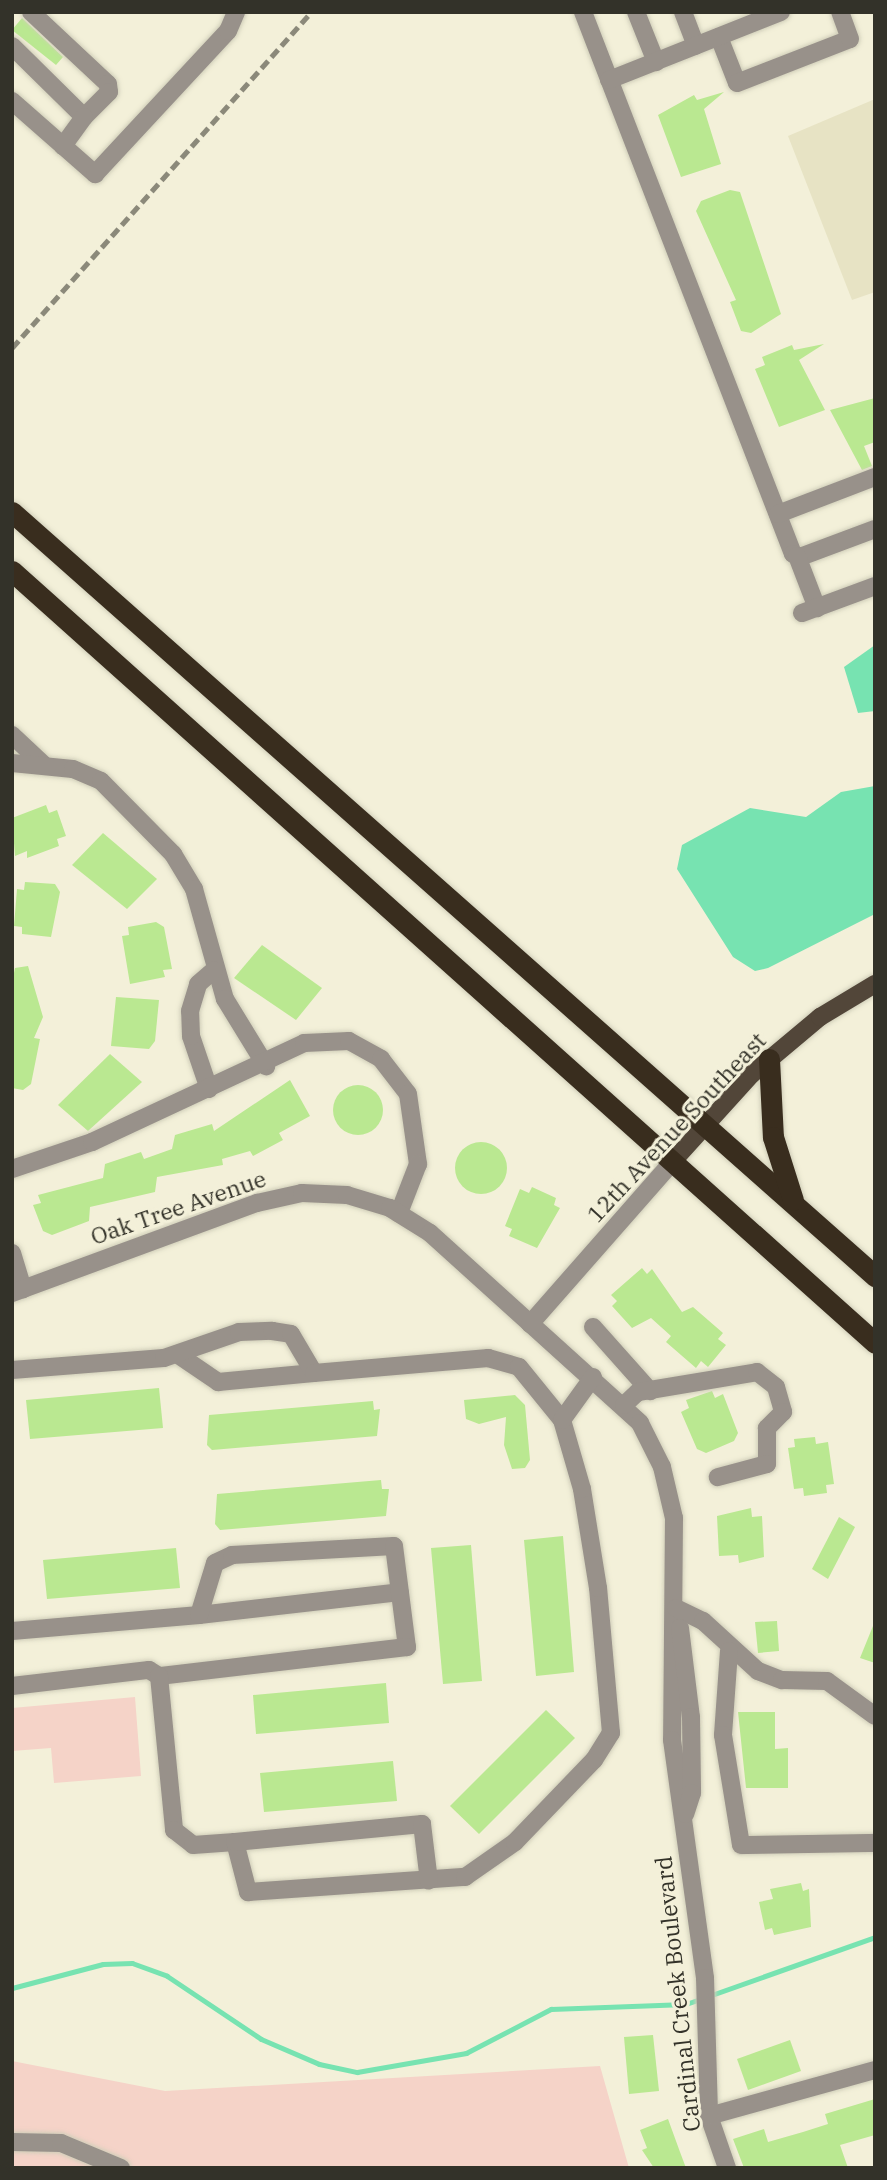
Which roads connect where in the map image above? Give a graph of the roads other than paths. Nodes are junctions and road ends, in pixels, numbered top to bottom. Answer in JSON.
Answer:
{"nodes":[{"id":1,"x":31,"y":12,"type":"edge"},
{"id":2,"x":236,"y":12,"type":"edge"},
{"id":3,"x":583,"y":12,"type":"edge"},
{"id":4,"x":636,"y":12,"type":"edge"},
{"id":5,"x":683,"y":12,"type":"edge"},
{"id":6,"x":781,"y":12,"type":"edge"},
{"id":7,"x":840,"y":12,"type":"edge"},
{"id":8,"x":719,"y":37,"type":"junction"},
{"id":9,"x":12,"y":46,"type":"edge"},
{"id":10,"x":696,"y":46,"type":"junction"},
{"id":11,"x":656,"y":62,"type":"junction"},
{"id":12,"x":609,"y":80,"type":"junction"},
{"id":13,"x":12,"y":101,"type":"edge"},
{"id":14,"x":83,"y":117,"type":"junction"},
{"id":15,"x":63,"y":146,"type":"junction"},
{"id":16,"x":875,"y":477,"type":"edge"},
{"id":17,"x":12,"y":512,"type":"edge"},
{"id":18,"x":778,"y":514,"type":"junction"},
{"id":19,"x":875,"y":529,"type":"edge"},
{"id":20,"x":797,"y":556,"type":"junction"},
{"id":21,"x":12,"y":571,"type":"edge"},
{"id":22,"x":875,"y":586,"type":"edge"},
{"id":23,"x":12,"y":735,"type":"edge"},
{"id":24,"x":12,"y":763,"type":"edge"},
{"id":25,"x":44,"y":765,"type":"junction"},
{"id":26,"x":214,"y":970,"type":"junction"},
{"id":27,"x":875,"y":984,"type":"edge"},
{"id":28,"x":768,"y":1059,"type":"junction"},
{"id":29,"x":266,"y":1066,"type":"junction"},
{"id":30,"x":209,"y":1089,"type":"junction"},
{"id":31,"x":706,"y":1124,"type":"junction"},
{"id":32,"x":674,"y":1160,"type":"junction"},
{"id":33,"x":12,"y":1169,"type":"edge"},
{"id":34,"x":794,"y":1204,"type":"junction"},
{"id":35,"x":399,"y":1213,"type":"junction"},
{"id":36,"x":12,"y":1253,"type":"edge"},
{"id":37,"x":875,"y":1276,"type":"edge"},
{"id":38,"x":18,"y":1291,"type":"edge"},
{"id":39,"x":530,"y":1324,"type":"junction"},
{"id":40,"x":593,"y":1328,"type":"dead end"},
{"id":41,"x":875,"y":1343,"type":"edge"},
{"id":42,"x":177,"y":1354,"type":"junction"},
{"id":43,"x":12,"y":1370,"type":"edge"},
{"id":44,"x":314,"y":1373,"type":"junction"},
{"id":45,"x":593,"y":1377,"type":"junction"},
{"id":46,"x":650,"y":1391,"type":"junction"},
{"id":47,"x":624,"y":1405,"type":"junction"},
{"id":48,"x":562,"y":1420,"type":"junction"},
{"id":49,"x":718,"y":1477,"type":"dead end"},
{"id":50,"x":400,"y":1592,"type":"junction"},
{"id":51,"x":677,"y":1608,"type":"junction"},
{"id":52,"x":199,"y":1615,"type":"junction"},
{"id":53,"x":12,"y":1631,"type":"edge"},
{"id":54,"x":729,"y":1651,"type":"junction"},
{"id":55,"x":159,"y":1676,"type":"junction"},
{"id":56,"x":12,"y":1686,"type":"edge"},
{"id":57,"x":875,"y":1716,"type":"edge"},
{"id":58,"x":234,"y":1842,"type":"junction"},
{"id":59,"x":875,"y":1843,"type":"edge"},
{"id":60,"x":429,"y":1881,"type":"junction"},
{"id":61,"x":875,"y":2070,"type":"edge"},
{"id":62,"x":709,"y":2116,"type":"junction"},
{"id":63,"x":12,"y":2142,"type":"edge"},
{"id":64,"x":121,"y":2168,"type":"edge"},
{"id":65,"x":727,"y":2168,"type":"edge"}],
"edges":[{"from":1,"to":14,"type":"street"},
{"from":2,"to":15,"type":"street"},
{"from":3,"to":12,"type":"street"},
{"from":4,"to":11,"type":"street"},
{"from":5,"to":10,"type":"street"},
{"from":6,"to":8,"type":"street"},
{"from":7,"to":8,"type":"street"},
{"from":8,"to":10,"type":"street"},
{"from":9,"to":14,"type":"street"},
{"from":10,"to":11,"type":"street"},
{"from":11,"to":12,"type":"street"},
{"from":12,"to":18,"type":"street"},
{"from":13,"to":15,"type":"street"},
{"from":14,"to":15,"type":"street"},
{"from":16,"to":18,"type":"street"},
{"from":17,"to":31,"type":"highway"},
{"from":18,"to":20,"type":"street"},
{"from":19,"to":20,"type":"street"},
{"from":20,"to":22,"type":"street"},
{"from":21,"to":32,"type":"highway"},
{"from":23,"to":25,"type":"street"},
{"from":24,"to":25,"type":"street"},
{"from":25,"to":26,"type":"street"},
{"from":26,"to":29,"type":"street"},
{"from":26,"to":30,"type":"street"},
{"from":27,"to":28,"type":"main road","name":"12th Avenue Southeast"},
{"from":28,"to":31,"type":"main road","name":"12th Avenue Southeast"},
{"from":28,"to":34,"type":"highway"},
{"from":29,"to":30,"type":"street"},
{"from":29,"to":35,"type":"street"},
{"from":30,"to":33,"type":"street"},
{"from":31,"to":32,"type":"main road","name":"12th Avenue Southeast"},
{"from":31,"to":34,"type":"highway"},
{"from":32,"to":39,"type":"street","name":"12th Avenue Southeast"},
{"from":32,"to":41,"type":"highway"},
{"from":34,"to":37,"type":"highway"},
{"from":35,"to":38,"type":"street","name":"Oak Tree Avenue"},
{"from":35,"to":39,"type":"street","name":"Oak Tree Avenue"},
{"from":36,"to":38,"type":"street"},
{"from":39,"to":45,"type":"street","name":"Cardinal Creek Boulevard"},
{"from":40,"to":46,"type":"street"},
{"from":42,"to":43,"type":"street"},
{"from":42,"to":44,"type":"street"},
{"from":42,"to":44,"type":"street"},
{"from":44,"to":48,"type":"street"},
{"from":45,"to":47,"type":"street","name":"Cardinal Creek Boulevard"},
{"from":45,"to":48,"type":"street"},
{"from":46,"to":47,"type":"street"},
{"from":46,"to":49,"type":"street"},
{"from":47,"to":51,"type":"street","name":"Cardinal Creek Boulevard"},
{"from":48,"to":60,"type":"street"},
{"from":50,"to":52,"type":"street"},
{"from":50,"to":52,"type":"street"},
{"from":50,"to":55,"type":"street"},
{"from":51,"to":54,"type":"street"},
{"from":51,"to":62,"type":"street","name":"Cardinal Creek Boulevard"},
{"from":52,"to":53,"type":"street"},
{"from":54,"to":57,"type":"street"},
{"from":54,"to":59,"type":"street"},
{"from":55,"to":56,"type":"street"},
{"from":55,"to":58,"type":"street"},
{"from":58,"to":60,"type":"street"},
{"from":58,"to":60,"type":"street"},
{"from":61,"to":62,"type":"street"},
{"from":62,"to":65,"type":"street","name":"Cardinal Creek Boulevard"},
{"from":63,"to":64,"type":"street"}]}
